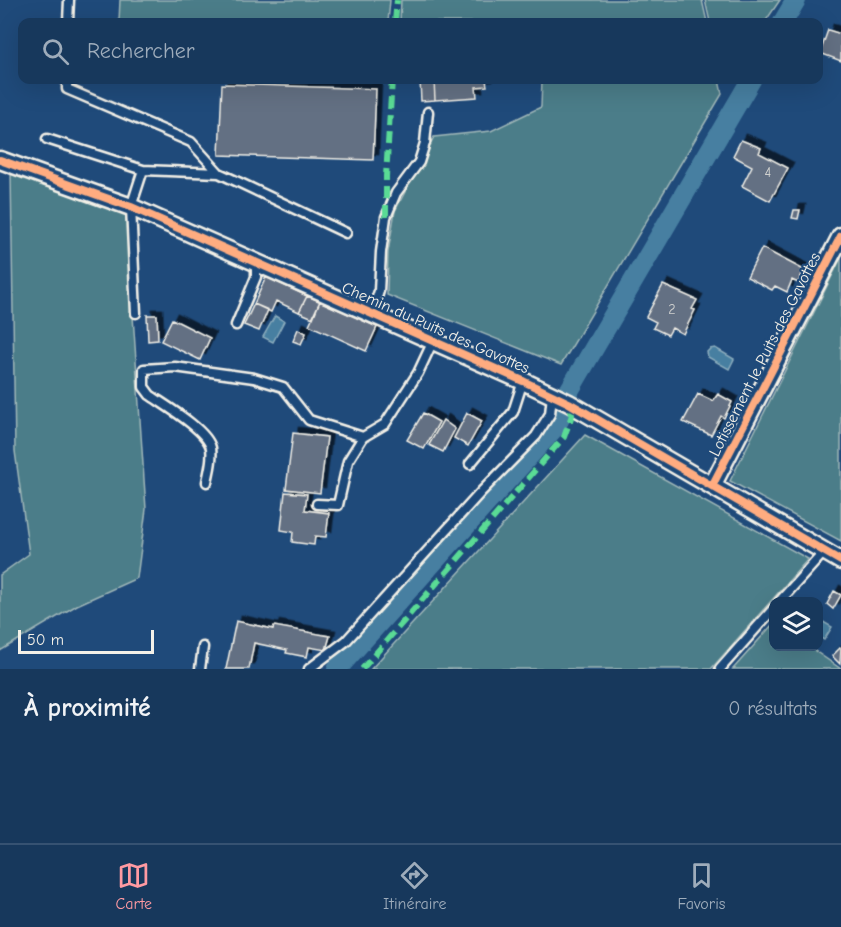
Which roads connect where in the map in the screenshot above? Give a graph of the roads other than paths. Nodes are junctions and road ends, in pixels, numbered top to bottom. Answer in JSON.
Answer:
{"nodes":[{"id":1,"x":69,"y":0,"type":"edge"},
{"id":2,"x":68,"y":18,"type":"edge"},
{"id":3,"x":67,"y":84,"type":"edge"},
{"id":4,"x":428,"y":112,"type":"dead end"},
{"id":5,"x":47,"y":139,"type":"dead end"},
{"id":6,"x":0,"y":160,"type":"edge"},
{"id":7,"x":143,"y":170,"type":"junction"},
{"id":8,"x":219,"y":173,"type":"junction"},
{"id":9,"x":131,"y":207,"type":"junction"},
{"id":10,"x":346,"y":233,"type":"dead end"},
{"id":11,"x":841,"y":236,"type":"edge"},
{"id":12,"x":256,"y":261,"type":"junction"},
{"id":13,"x":136,"y":313,"type":"dead end"},
{"id":14,"x":372,"y":313,"type":"junction"},
{"id":15,"x":236,"y":325,"type":"dead end"},
{"id":16,"x":433,"y":340,"type":"junction"},
{"id":17,"x":523,"y":381,"type":"junction"},
{"id":18,"x":552,"y":395,"type":"junction"},
{"id":19,"x":363,"y":436,"type":"junction"},
{"id":20,"x":470,"y":464,"type":"dead end"},
{"id":21,"x":207,"y":482,"type":"dead end"},
{"id":22,"x":712,"y":486,"type":"junction"},
{"id":23,"x":317,"y":504,"type":"dead end"},
{"id":24,"x":825,"y":551,"type":"junction"},
{"id":25,"x":841,"y":561,"type":"edge"},
{"id":26,"x":784,"y":597,"type":"edge"},
{"id":27,"x":769,"y":614,"type":"edge"},
{"id":28,"x":203,"y":646,"type":"dead end"},
{"id":29,"x":200,"y":669,"type":"edge"},
{"id":30,"x":309,"y":669,"type":"edge"},
{"id":31,"x":720,"y":669,"type":"edge"}],
"edges":[{"from":1,"to":2,"type":"lane"},
{"from":3,"to":8,"type":"lane"},
{"from":4,"to":14,"type":"lane"},
{"from":5,"to":7,"type":"lane"},
{"from":6,"to":9,"type":"street","name":"Chemin du Puits des Gavottes"},
{"from":7,"to":8,"type":"lane"},
{"from":7,"to":9,"type":"lane"},
{"from":8,"to":10,"type":"lane"},
{"from":9,"to":12,"type":"street","name":"Chemin du Puits des Gavottes"},
{"from":9,"to":13,"type":"lane"},
{"from":11,"to":22,"type":"street","name":"Lotissement le Puits des Gavottes"},
{"from":12,"to":14,"type":"street","name":"Chemin du Puits des Gavottes"},
{"from":12,"to":15,"type":"lane"},
{"from":14,"to":16,"type":"street","name":"Chemin du Puits des Gavottes"},
{"from":16,"to":17,"type":"street","name":"Chemin du Puits des Gavottes"},
{"from":16,"to":19,"type":"lane"},
{"from":17,"to":18,"type":"street","name":"Chemin du Puits des Gavottes"},
{"from":17,"to":20,"type":"lane"},
{"from":18,"to":22,"type":"street","name":"Chemin du Puits des Gavottes"},
{"from":18,"to":30,"type":"lane"},
{"from":19,"to":21,"type":"lane"},
{"from":19,"to":23,"type":"lane"},
{"from":22,"to":24,"type":"street","name":"Chemin du Puits des Gavottes"},
{"from":24,"to":25,"type":"street","name":"Chemin du Puits des Gavottes"},
{"from":24,"to":26,"type":"lane"},
{"from":27,"to":31,"type":"lane"},
{"from":28,"to":29,"type":"lane"}]}
